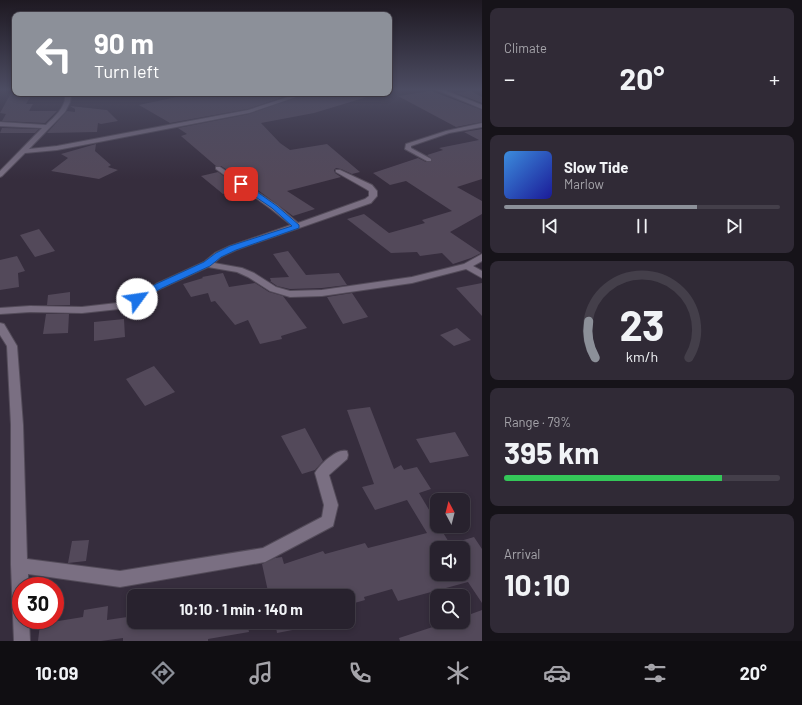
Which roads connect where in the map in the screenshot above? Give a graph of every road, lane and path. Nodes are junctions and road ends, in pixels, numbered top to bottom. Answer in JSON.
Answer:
{"nodes":[{"id":1,"x":55,"y":120,"type":"edge"},
{"id":2,"x":203,"y":120,"type":"edge"},
{"id":3,"x":0,"y":124,"type":"edge"},
{"id":4,"x":482,"y":126,"type":"edge"},
{"id":5,"x":47,"y":127,"type":"junction"},
{"id":6,"x":21,"y":152,"type":"junction"},
{"id":7,"x":429,"y":160,"type":"dead end"},
{"id":8,"x":218,"y":168,"type":"dead end"},
{"id":9,"x":338,"y":171,"type":"dead end"},
{"id":10,"x":0,"y":175,"type":"edge"},
{"id":11,"x":297,"y":226,"type":"junction"},
{"id":12,"x":482,"y":257,"type":"edge"},
{"id":13,"x":207,"y":264,"type":"junction"},
{"id":14,"x":467,"y":266,"type":"junction"},
{"id":15,"x":482,"y":275,"type":"edge"},
{"id":16,"x":0,"y":311,"type":"edge"},
{"id":17,"x":0,"y":326,"type":"edge"},
{"id":18,"x":342,"y":455,"type":"dead end"},
{"id":19,"x":19,"y":564,"type":"junction"},
{"id":20,"x":20,"y":577,"type":"edge"},
{"id":21,"x":21,"y":629,"type":"edge"},
{"id":22,"x":22,"y":641,"type":"edge"}],
"edges":[{"from":1,"to":5,"type":"street"},
{"from":2,"to":6,"type":"street"},
{"from":3,"to":5,"type":"street"},
{"from":4,"to":7,"type":"street"},
{"from":5,"to":6,"type":"street"},
{"from":6,"to":10,"type":"street"},
{"from":8,"to":11,"type":"street"},
{"from":9,"to":11,"type":"street"},
{"from":11,"to":13,"type":"street"},
{"from":12,"to":14,"type":"street"},
{"from":13,"to":14,"type":"street"},
{"from":13,"to":16,"type":"street"},
{"from":14,"to":15,"type":"street"},
{"from":17,"to":19,"type":"street"},
{"from":18,"to":19,"type":"street"},
{"from":19,"to":20,"type":"street"},
{"from":21,"to":22,"type":"street"}]}
